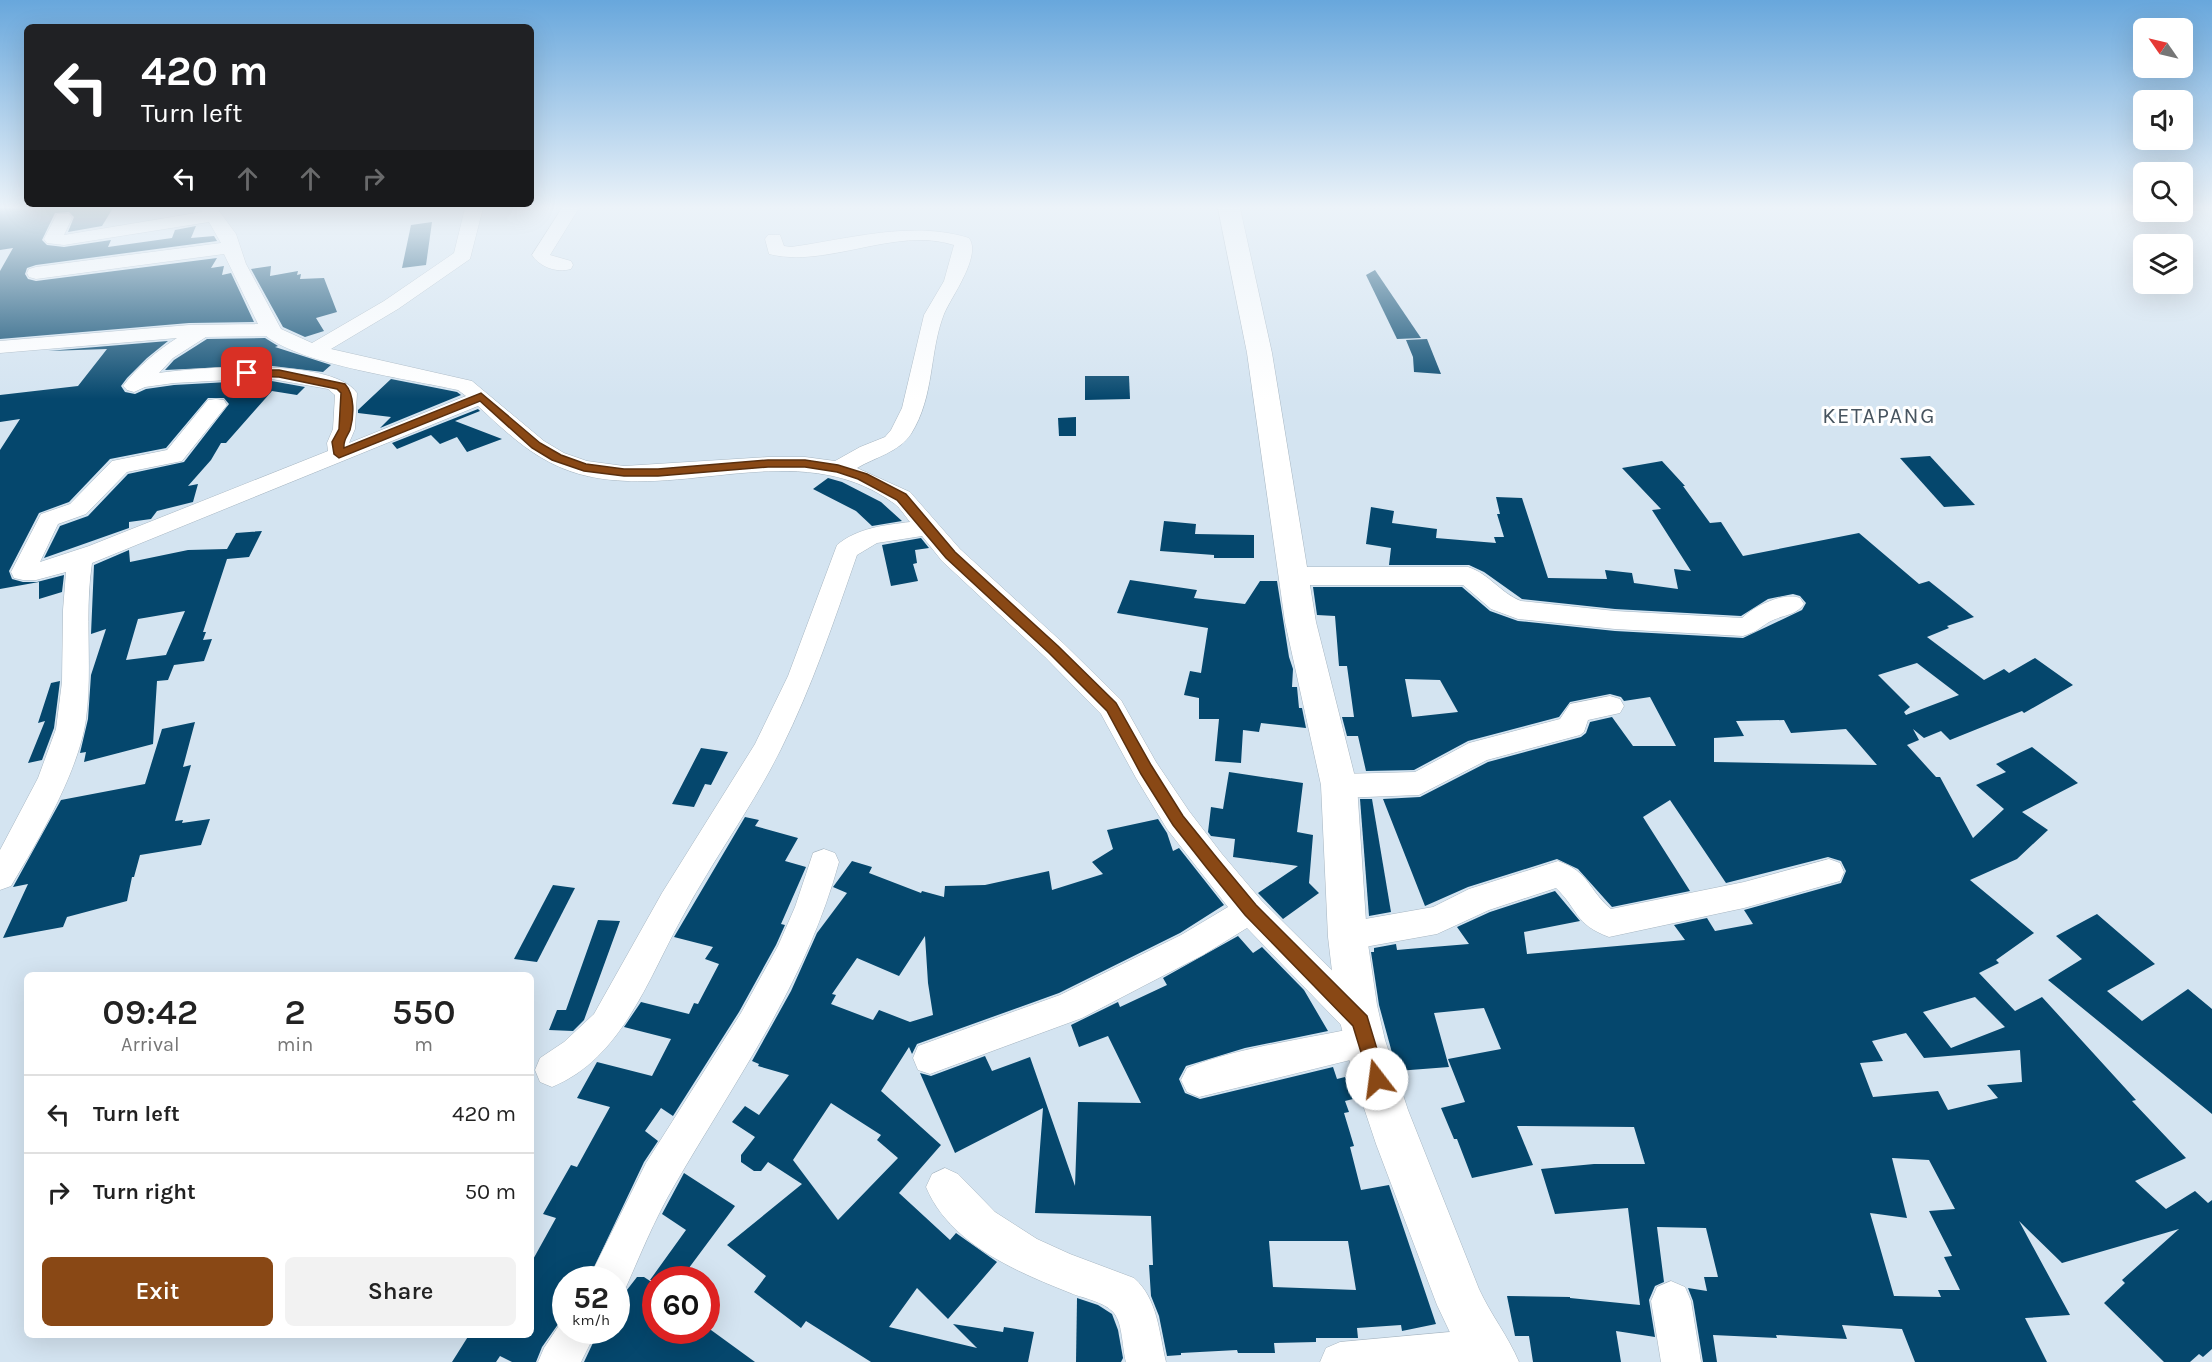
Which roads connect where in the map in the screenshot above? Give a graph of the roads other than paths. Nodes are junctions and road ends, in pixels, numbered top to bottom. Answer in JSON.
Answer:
{"nodes":[{"id":1,"x":47,"y":272,"type":"edge"},
{"id":2,"x":241,"y":272,"type":"edge"},
{"id":3,"x":439,"y":272,"type":"edge"},
{"id":4,"x":956,"y":272,"type":"edge"},
{"id":5,"x":1245,"y":272,"type":"edge"},
{"id":6,"x":36,"y":273,"type":"dead end"},
{"id":7,"x":206,"y":330,"type":"junction"},
{"id":8,"x":271,"y":330,"type":"junction"},
{"id":9,"x":0,"y":347,"type":"edge"},
{"id":10,"x":304,"y":348,"type":"junction"},
{"id":11,"x":481,"y":396,"type":"junction"},
{"id":12,"x":216,"y":405,"type":"dead end"},
{"id":13,"x":352,"y":449,"type":"junction"},
{"id":14,"x":838,"y":469,"type":"junction"},
{"id":15,"x":926,"y":528,"type":"junction"},
{"id":16,"x":81,"y":557,"type":"junction"},
{"id":17,"x":1292,"y":576,"type":"junction"},
{"id":18,"x":1791,"y":604,"type":"dead end"},
{"id":19,"x":1610,"y":706,"type":"dead end"},
{"id":20,"x":1339,"y":786,"type":"junction"},
{"id":21,"x":824,"y":862,"type":"dead end"},
{"id":22,"x":1829,"y":872,"type":"dead end"},
{"id":23,"x":0,"y":877,"type":"edge"},
{"id":24,"x":1251,"y":910,"type":"junction"},
{"id":25,"x":1348,"y":936,"type":"junction"},
{"id":26,"x":1364,"y":1032,"type":"junction"},
{"id":27,"x":930,"y":1058,"type":"dead end"},
{"id":28,"x":552,"y":1070,"type":"dead end"},
{"id":29,"x":1199,"y":1080,"type":"dead end"},
{"id":30,"x":945,"y":1187,"type":"dead end"},
{"id":31,"x":616,"y":1266,"type":"edge"},
{"id":32,"x":1671,"y":1300,"type":"dead end"},
{"id":33,"x":569,"y":1344,"type":"edge"},
{"id":34,"x":1489,"y":1356,"type":"edge"},
{"id":35,"x":558,"y":1362,"type":"edge"},
{"id":36,"x":1146,"y":1362,"type":"edge"},
{"id":37,"x":1340,"y":1362,"type":"edge"},
{"id":38,"x":1681,"y":1362,"type":"edge"}],
"edges":[{"from":1,"to":6,"type":"street"},
{"from":2,"to":8,"type":"street"},
{"from":3,"to":10,"type":"street"},
{"from":4,"to":14,"type":"street"},
{"from":5,"to":17,"type":"main road"},
{"from":7,"to":8,"type":"street"},
{"from":7,"to":9,"type":"street"},
{"from":7,"to":13,"type":"street"},
{"from":8,"to":10,"type":"street"},
{"from":10,"to":11,"type":"street"},
{"from":11,"to":13,"type":"street"},
{"from":11,"to":14,"type":"street"},
{"from":12,"to":16,"type":"street"},
{"from":13,"to":16,"type":"street"},
{"from":14,"to":15,"type":"street"},
{"from":15,"to":24,"type":"street"},
{"from":15,"to":28,"type":"street"},
{"from":16,"to":23,"type":"street"},
{"from":17,"to":18,"type":"street"},
{"from":17,"to":20,"type":"main road"},
{"from":19,"to":20,"type":"street"},
{"from":20,"to":25,"type":"main road"},
{"from":21,"to":31,"type":"street"},
{"from":22,"to":25,"type":"street"},
{"from":24,"to":26,"type":"street"},
{"from":24,"to":27,"type":"street"},
{"from":25,"to":26,"type":"main road"},
{"from":26,"to":29,"type":"street"},
{"from":26,"to":34,"type":"main road"},
{"from":30,"to":36,"type":"street"},
{"from":32,"to":38,"type":"street"},
{"from":33,"to":35,"type":"street"},
{"from":34,"to":37,"type":"street"}]}
